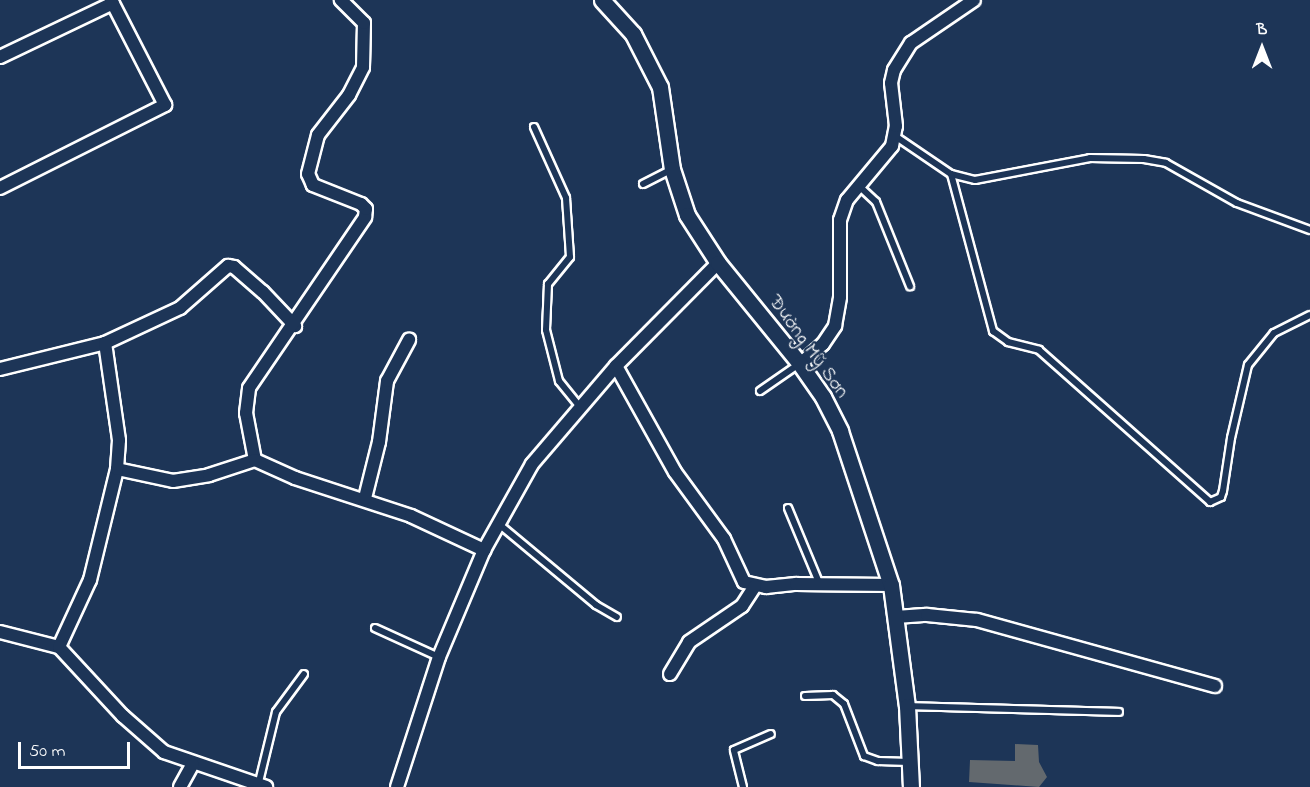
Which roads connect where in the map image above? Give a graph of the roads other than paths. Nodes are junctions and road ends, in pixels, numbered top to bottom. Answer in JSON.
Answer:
{"nodes":[{"id":1,"x":341,"y":0,"type":"edge"},
{"id":2,"x":602,"y":0,"type":"edge"},
{"id":3,"x":974,"y":0,"type":"edge"},
{"id":4,"x":112,"y":2,"type":"edge"},
{"id":5,"x":0,"y":57,"type":"edge"},
{"id":6,"x":534,"y":127,"type":"dead end"},
{"id":7,"x":895,"y":136,"type":"junction"},
{"id":8,"x":672,"y":169,"type":"junction"},
{"id":9,"x":951,"y":174,"type":"junction"},
{"id":10,"x":643,"y":184,"type":"dead end"},
{"id":11,"x":859,"y":186,"type":"junction"},
{"id":12,"x":0,"y":188,"type":"edge"},
{"id":13,"x":1310,"y":230,"type":"edge"},
{"id":14,"x":718,"y":262,"type":"junction"},
{"id":15,"x":910,"y":286,"type":"dead end"},
{"id":16,"x":1310,"y":315,"type":"edge"},
{"id":17,"x":294,"y":326,"type":"junction"},
{"id":18,"x":409,"y":340,"type":"dead end"},
{"id":19,"x":105,"y":343,"type":"junction"},
{"id":20,"x":800,"y":364,"type":"junction"},
{"id":21,"x":616,"y":366,"type":"junction"},
{"id":22,"x":0,"y":369,"type":"edge"},
{"id":23,"x":760,"y":391,"type":"dead end"},
{"id":24,"x":580,"y":407,"type":"junction"},
{"id":25,"x":255,"y":460,"type":"junction"},
{"id":26,"x":117,"y":469,"type":"junction"},
{"id":27,"x":365,"y":498,"type":"junction"},
{"id":28,"x":788,"y":508,"type":"dead end"},
{"id":29,"x":500,"y":525,"type":"junction"},
{"id":30,"x":484,"y":550,"type":"junction"},
{"id":31,"x":820,"y":585,"type":"junction"},
{"id":32,"x":891,"y":585,"type":"junction"},
{"id":33,"x":755,"y":586,"type":"junction"},
{"id":34,"x":617,"y":617,"type":"dead end"},
{"id":35,"x":896,"y":617,"type":"junction"},
{"id":36,"x":375,"y":628,"type":"dead end"},
{"id":37,"x":0,"y":632,"type":"edge"},
{"id":38,"x":59,"y":647,"type":"junction"},
{"id":39,"x":439,"y":657,"type":"junction"},
{"id":40,"x":304,"y":674,"type":"dead end"},
{"id":41,"x":670,"y":674,"type":"dead end"},
{"id":42,"x":1215,"y":687,"type":"dead end"},
{"id":43,"x":805,"y":696,"type":"dead end"},
{"id":44,"x":907,"y":706,"type":"junction"},
{"id":45,"x":1119,"y":712,"type":"dead end"},
{"id":46,"x":771,"y":734,"type":"dead end"},
{"id":47,"x":910,"y":762,"type":"junction"},
{"id":48,"x":193,"y":764,"type":"junction"},
{"id":49,"x":260,"y":786,"type":"edge"},
{"id":50,"x":180,"y":787,"type":"edge"},
{"id":51,"x":396,"y":787,"type":"edge"},
{"id":52,"x":743,"y":787,"type":"edge"},
{"id":53,"x":911,"y":787,"type":"edge"}],
"edges":[{"from":1,"to":17,"type":"street"},
{"from":2,"to":8,"type":"street","name":"Đường Mỹ Sơn"},
{"from":3,"to":7,"type":"street"},
{"from":4,"to":5,"type":"street"},
{"from":4,"to":12,"type":"street"},
{"from":6,"to":24,"type":"lane"},
{"from":7,"to":9,"type":"lane"},
{"from":7,"to":11,"type":"street"},
{"from":8,"to":10,"type":"lane"},
{"from":8,"to":14,"type":"street","name":"Đường Mỹ Sơn"},
{"from":9,"to":13,"type":"lane"},
{"from":9,"to":16,"type":"lane"},
{"from":11,"to":15,"type":"lane"},
{"from":11,"to":20,"type":"street"},
{"from":14,"to":20,"type":"street","name":"Đường Mỹ Sơn"},
{"from":14,"to":21,"type":"street"},
{"from":17,"to":19,"type":"street"},
{"from":17,"to":25,"type":"street"},
{"from":18,"to":27,"type":"street"},
{"from":19,"to":22,"type":"street"},
{"from":19,"to":26,"type":"street"},
{"from":20,"to":23,"type":"lane"},
{"from":20,"to":32,"type":"street","name":"Đường Mỹ Sơn"},
{"from":21,"to":24,"type":"street"},
{"from":21,"to":33,"type":"street"},
{"from":24,"to":29,"type":"street"},
{"from":25,"to":26,"type":"street"},
{"from":25,"to":27,"type":"street"},
{"from":26,"to":38,"type":"street"},
{"from":27,"to":30,"type":"street"},
{"from":28,"to":31,"type":"lane"},
{"from":29,"to":30,"type":"street"},
{"from":29,"to":34,"type":"lane"},
{"from":30,"to":39,"type":"street"},
{"from":31,"to":32,"type":"street"},
{"from":31,"to":33,"type":"street"},
{"from":32,"to":35,"type":"street","name":"Đường Mỹ Sơn"},
{"from":33,"to":41,"type":"street"},
{"from":35,"to":42,"type":"street"},
{"from":35,"to":44,"type":"street","name":"Đường Mỹ Sơn"},
{"from":36,"to":39,"type":"lane"},
{"from":37,"to":38,"type":"street"},
{"from":38,"to":48,"type":"street"},
{"from":39,"to":51,"type":"street"},
{"from":40,"to":49,"type":"lane"},
{"from":43,"to":47,"type":"lane"},
{"from":44,"to":45,"type":"lane"},
{"from":44,"to":47,"type":"street","name":"Đường Mỹ Sơn"},
{"from":46,"to":52,"type":"lane"},
{"from":47,"to":53,"type":"street","name":"Đường Mỹ Sơn"},
{"from":48,"to":49,"type":"street"},
{"from":48,"to":50,"type":"street"}]}
